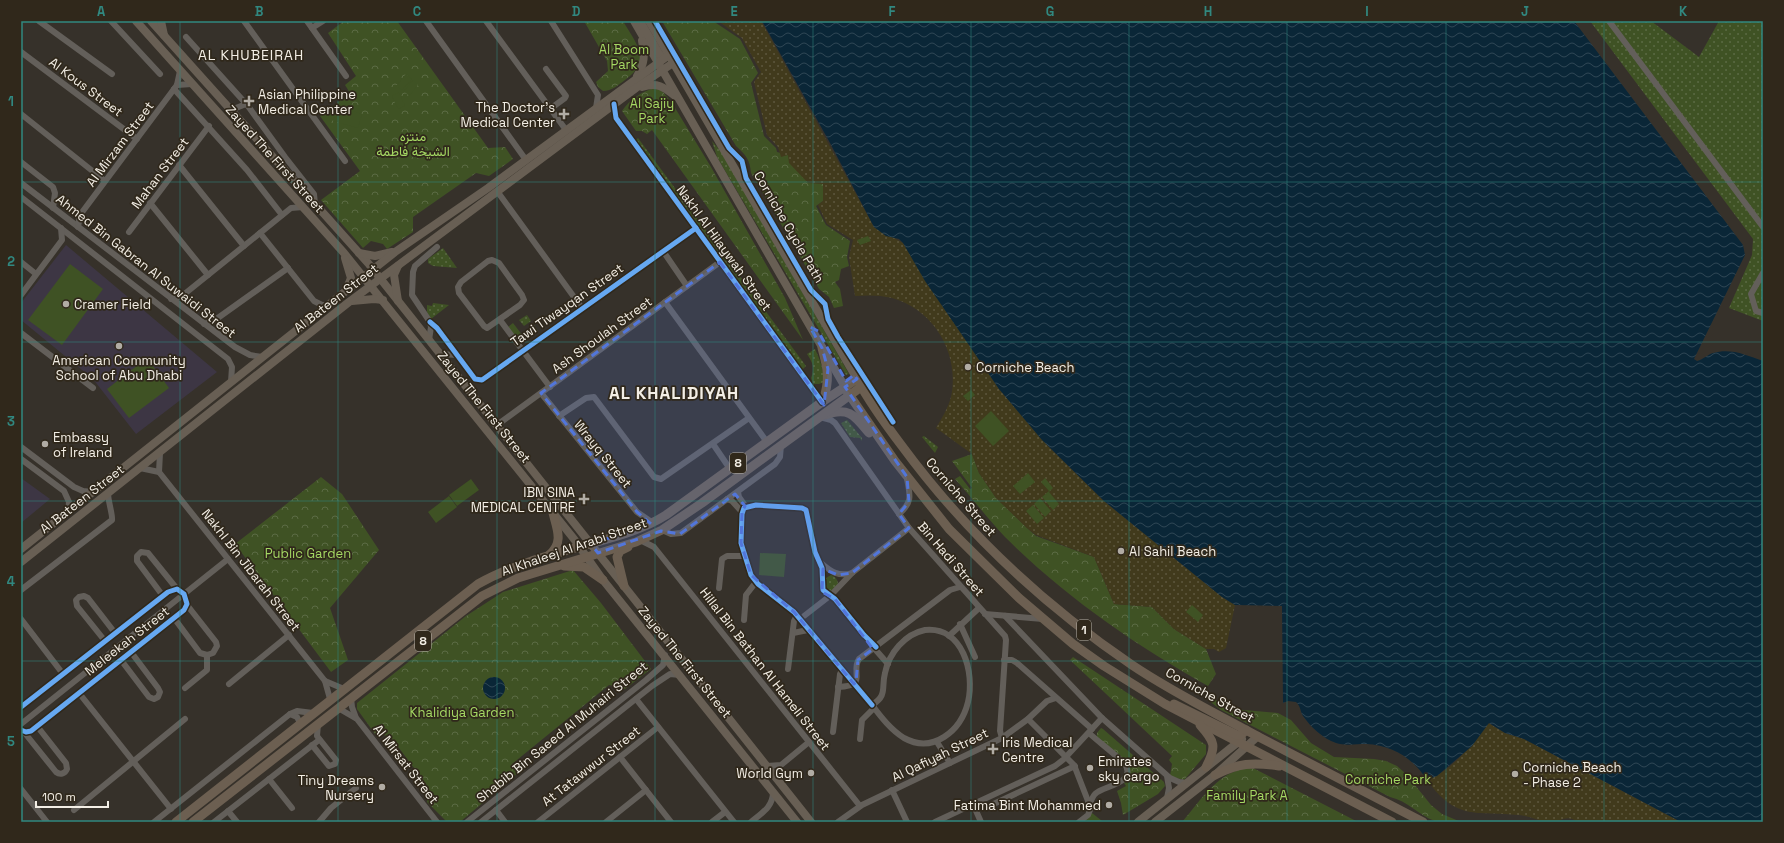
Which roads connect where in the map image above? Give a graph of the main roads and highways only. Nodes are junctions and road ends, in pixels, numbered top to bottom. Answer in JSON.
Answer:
{"nodes":[{"id":1,"x":151,"y":21,"type":"edge"},
{"id":2,"x":161,"y":21,"type":"edge"},
{"id":3,"x":634,"y":21,"type":"edge"},
{"id":4,"x":640,"y":21,"type":"edge"},
{"id":5,"x":649,"y":21,"type":"edge"},
{"id":6,"x":139,"y":22,"type":"edge"},
{"id":7,"x":639,"y":31,"type":"junction"},
{"id":8,"x":166,"y":37,"type":"junction"},
{"id":9,"x":668,"y":55,"type":"junction"},
{"id":10,"x":658,"y":63,"type":"junction"},
{"id":11,"x":673,"y":63,"type":"junction"},
{"id":12,"x":662,"y":71,"type":"junction"},
{"id":13,"x":635,"y":85,"type":"junction"},
{"id":14,"x":679,"y":99,"type":"junction"},
{"id":15,"x":599,"y":111,"type":"junction"},
{"id":16,"x":395,"y":252,"type":"junction"},
{"id":17,"x":344,"y":253,"type":"junction"},
{"id":18,"x":359,"y":253,"type":"junction"},
{"id":19,"x":402,"y":261,"type":"junction"},
{"id":20,"x":373,"y":270,"type":"junction"},
{"id":21,"x":363,"y":277,"type":"junction"},
{"id":22,"x":380,"y":279,"type":"junction"},
{"id":23,"x":371,"y":286,"type":"junction"},
{"id":24,"x":346,"y":290,"type":"junction"},
{"id":25,"x":383,"y":300,"type":"junction"},
{"id":26,"x":349,"y":302,"type":"junction"},
{"id":27,"x":398,"y":302,"type":"junction"},
{"id":28,"x":810,"y":327,"type":"junction"},
{"id":29,"x":822,"y":348,"type":"junction"},
{"id":30,"x":857,"y":381,"type":"junction"},
{"id":31,"x":847,"y":391,"type":"junction"},
{"id":32,"x":822,"y":401,"type":"junction"},
{"id":33,"x":820,"y":417,"type":"junction"},
{"id":34,"x":883,"y":444,"type":"junction"},
{"id":35,"x":553,"y":513,"type":"junction"},
{"id":36,"x":638,"y":541,"type":"junction"},
{"id":37,"x":591,"y":544,"type":"junction"},
{"id":38,"x":580,"y":547,"type":"junction"},
{"id":39,"x":21,"y":549,"type":"edge"},
{"id":40,"x":598,"y":553,"type":"junction"},
{"id":41,"x":549,"y":555,"type":"junction"},
{"id":42,"x":587,"y":556,"type":"junction"},
{"id":43,"x":21,"y":562,"type":"edge"},
{"id":44,"x":553,"y":566,"type":"junction"},
{"id":45,"x":603,"y":580,"type":"junction"},
{"id":46,"x":624,"y":586,"type":"junction"},
{"id":47,"x":1165,"y":704,"type":"junction"},
{"id":48,"x":1198,"y":722,"type":"junction"},
{"id":49,"x":1248,"y":731,"type":"junction"},
{"id":50,"x":1258,"y":736,"type":"junction"},
{"id":51,"x":1239,"y":742,"type":"junction"},
{"id":52,"x":1248,"y":747,"type":"junction"},
{"id":53,"x":1206,"y":767,"type":"junction"},
{"id":54,"x":1286,"y":768,"type":"junction"},
{"id":55,"x":1215,"y":775,"type":"junction"},
{"id":56,"x":176,"y":822,"type":"edge"},
{"id":57,"x":193,"y":822,"type":"edge"},
{"id":58,"x":797,"y":822,"type":"edge"},
{"id":59,"x":811,"y":822,"type":"edge"},
{"id":60,"x":1138,"y":822,"type":"edge"},
{"id":61,"x":1154,"y":822,"type":"edge"},
{"id":62,"x":1392,"y":822,"type":"edge"},
{"id":63,"x":1423,"y":822,"type":"edge"}],
"edges":[{"from":1,"to":8,"type":"main road","name":"Zayed The First Street"},
{"from":2,"to":8,"type":"main road"},
{"from":3,"to":7,"type":"main road","name":"Corniche Street","number":"1"},
{"from":4,"to":9,"type":"main road"},
{"from":5,"to":9,"type":"main road","name":"Corniche Street","number":"1"},
{"from":6,"to":17,"type":"main road","name":"Zayed The First Street"},
{"from":7,"to":10,"type":"main road","name":"Corniche Street","number":"1"},
{"from":7,"to":13,"type":"main road"},
{"from":8,"to":18,"type":"main road","name":"Zayed The First Street"},
{"from":9,"to":10,"type":"main road","name":"Al Bateen Street"},
{"from":9,"to":11,"type":"main road","name":"Corniche Street","number":"1"},
{"from":10,"to":12,"type":"main road","name":"Corniche Street","number":"1"},
{"from":10,"to":13,"type":"main road","name":"Al Bateen Street"},
{"from":11,"to":12,"type":"main road","name":"Al Bateen Street"},
{"from":11,"to":30,"type":"main road","name":"Corniche Street","number":"1"},
{"from":12,"to":13,"type":"main road","name":"Al Bateen Street"},
{"from":12,"to":14,"type":"main road","name":"Corniche Street","number":"1"},
{"from":13,"to":14,"type":"main road"},
{"from":13,"to":15,"type":"main road","name":"Al Bateen Street"},
{"from":14,"to":28,"type":"main road","name":"Corniche Street","number":"1"},
{"from":15,"to":16,"type":"main road","name":"Al Bateen Street"},
{"from":15,"to":19,"type":"main road","name":"Al Bateen Street"},
{"from":16,"to":18,"type":"main road"},
{"from":16,"to":20,"type":"main road","name":"Al Bateen Street"},
{"from":17,"to":21,"type":"main road","name":"Zayed The First Street"},
{"from":17,"to":24,"type":"main road"},
{"from":18,"to":20,"type":"main road","name":"Zayed The First Street"},
{"from":19,"to":22,"type":"main road","name":"Al Bateen Street"},
{"from":19,"to":27,"type":"main road"},
{"from":20,"to":21,"type":"main road","name":"Al Bateen Street"},
{"from":20,"to":22,"type":"main road","name":"Zayed The First Street"},
{"from":21,"to":23,"type":"main road","name":"Zayed The First Street"},
{"from":21,"to":24,"type":"main road","name":"Al Bateen Street"},
{"from":22,"to":23,"type":"main road","name":"Al Bateen Street"},
{"from":22,"to":27,"type":"main road","name":"Zayed The First Street"},
{"from":23,"to":25,"type":"main road","name":"Zayed The First Street"},
{"from":23,"to":26,"type":"main road","name":"Al Bateen Street"},
{"from":24,"to":39,"type":"main road","name":"Al Bateen Street"},
{"from":25,"to":26,"type":"main road"},
{"from":25,"to":35,"type":"main road","name":"Zayed The First Street"},
{"from":26,"to":43,"type":"main road","name":"Al Bateen Street"},
{"from":27,"to":37,"type":"main road","name":"Zayed The First Street"},
{"from":28,"to":29,"type":"main road","name":"Corniche Street","number":"1"},
{"from":28,"to":30,"type":"main road"},
{"from":29,"to":31,"type":"main road","name":"Corniche Street","number":"1"},
{"from":29,"to":32,"type":"highway"},
{"from":30,"to":31,"type":"highway","name":"Al Khaleej Al Arabi Street","number":"8"},
{"from":30,"to":49,"type":"highway","name":"Corniche Street","number":"1"},
{"from":31,"to":32,"type":"highway","name":"Al Khaleej Al Arabi Street","number":"8"},
{"from":31,"to":33,"type":"highway","name":"Al Khaleej Al Arabi Street","number":"8"},
{"from":31,"to":34,"type":"highway","name":"Corniche Street","number":"1"},
{"from":32,"to":37,"type":"highway","name":"Al Khaleej Al Arabi Street","number":"8"},
{"from":33,"to":34,"type":"highway"},
{"from":33,"to":36,"type":"highway","name":"Al Khaleej Al Arabi Street","number":"8"},
{"from":34,"to":47,"type":"highway","name":"Corniche Street","number":"1"},
{"from":35,"to":38,"type":"main road","name":"Zayed The First Street"},
{"from":35,"to":41,"type":"highway"},
{"from":36,"to":40,"type":"highway","name":"Al Khaleej Al Arabi Street","number":"8"},
{"from":36,"to":46,"type":"highway"},
{"from":37,"to":38,"type":"highway","name":"Al Khaleej Al Arabi Street","number":"8"},
{"from":37,"to":40,"type":"main road","name":"Zayed The First Street"},
{"from":38,"to":41,"type":"highway","name":"Al Khaleej Al Arabi Street","number":"8"},
{"from":38,"to":42,"type":"main road","name":"Zayed The First Street"},
{"from":40,"to":42,"type":"highway","name":"Al Khaleej Al Arabi Street","number":"8"},
{"from":40,"to":46,"type":"main road","name":"Zayed The First Street"},
{"from":41,"to":56,"type":"highway","name":"Al Khaleej Al Arabi Street","number":"8"},
{"from":42,"to":44,"type":"highway","name":"Al Khaleej Al Arabi Street","number":"8"},
{"from":42,"to":45,"type":"main road","name":"Zayed The First Street"},
{"from":44,"to":45,"type":"highway"},
{"from":44,"to":57,"type":"highway","name":"Al Khaleej Al Arabi Street","number":"8"},
{"from":45,"to":58,"type":"main road","name":"Zayed The First Street"},
{"from":46,"to":59,"type":"main road","name":"Zayed The First Street"},
{"from":47,"to":48,"type":"highway","name":"Corniche Street","number":"1"},
{"from":47,"to":49,"type":"highway"},
{"from":48,"to":51,"type":"highway","name":"Corniche Street","number":"1"},
{"from":48,"to":53,"type":"highway"},
{"from":49,"to":50,"type":"highway","name":"Corniche Street","number":"1"},
{"from":49,"to":51,"type":"main road"},
{"from":50,"to":52,"type":"main road"},
{"from":50,"to":63,"type":"highway","name":"Corniche Street","number":"1"},
{"from":51,"to":52,"type":"highway","name":"Corniche Street","number":"1"},
{"from":51,"to":53,"type":"main road"},
{"from":52,"to":54,"type":"highway","name":"Corniche Street","number":"1"},
{"from":52,"to":55,"type":"main road"},
{"from":53,"to":60,"type":"main road"},
{"from":54,"to":55,"type":"highway"},
{"from":54,"to":62,"type":"highway","name":"Corniche Street","number":"1"},
{"from":55,"to":61,"type":"main road"}]}
